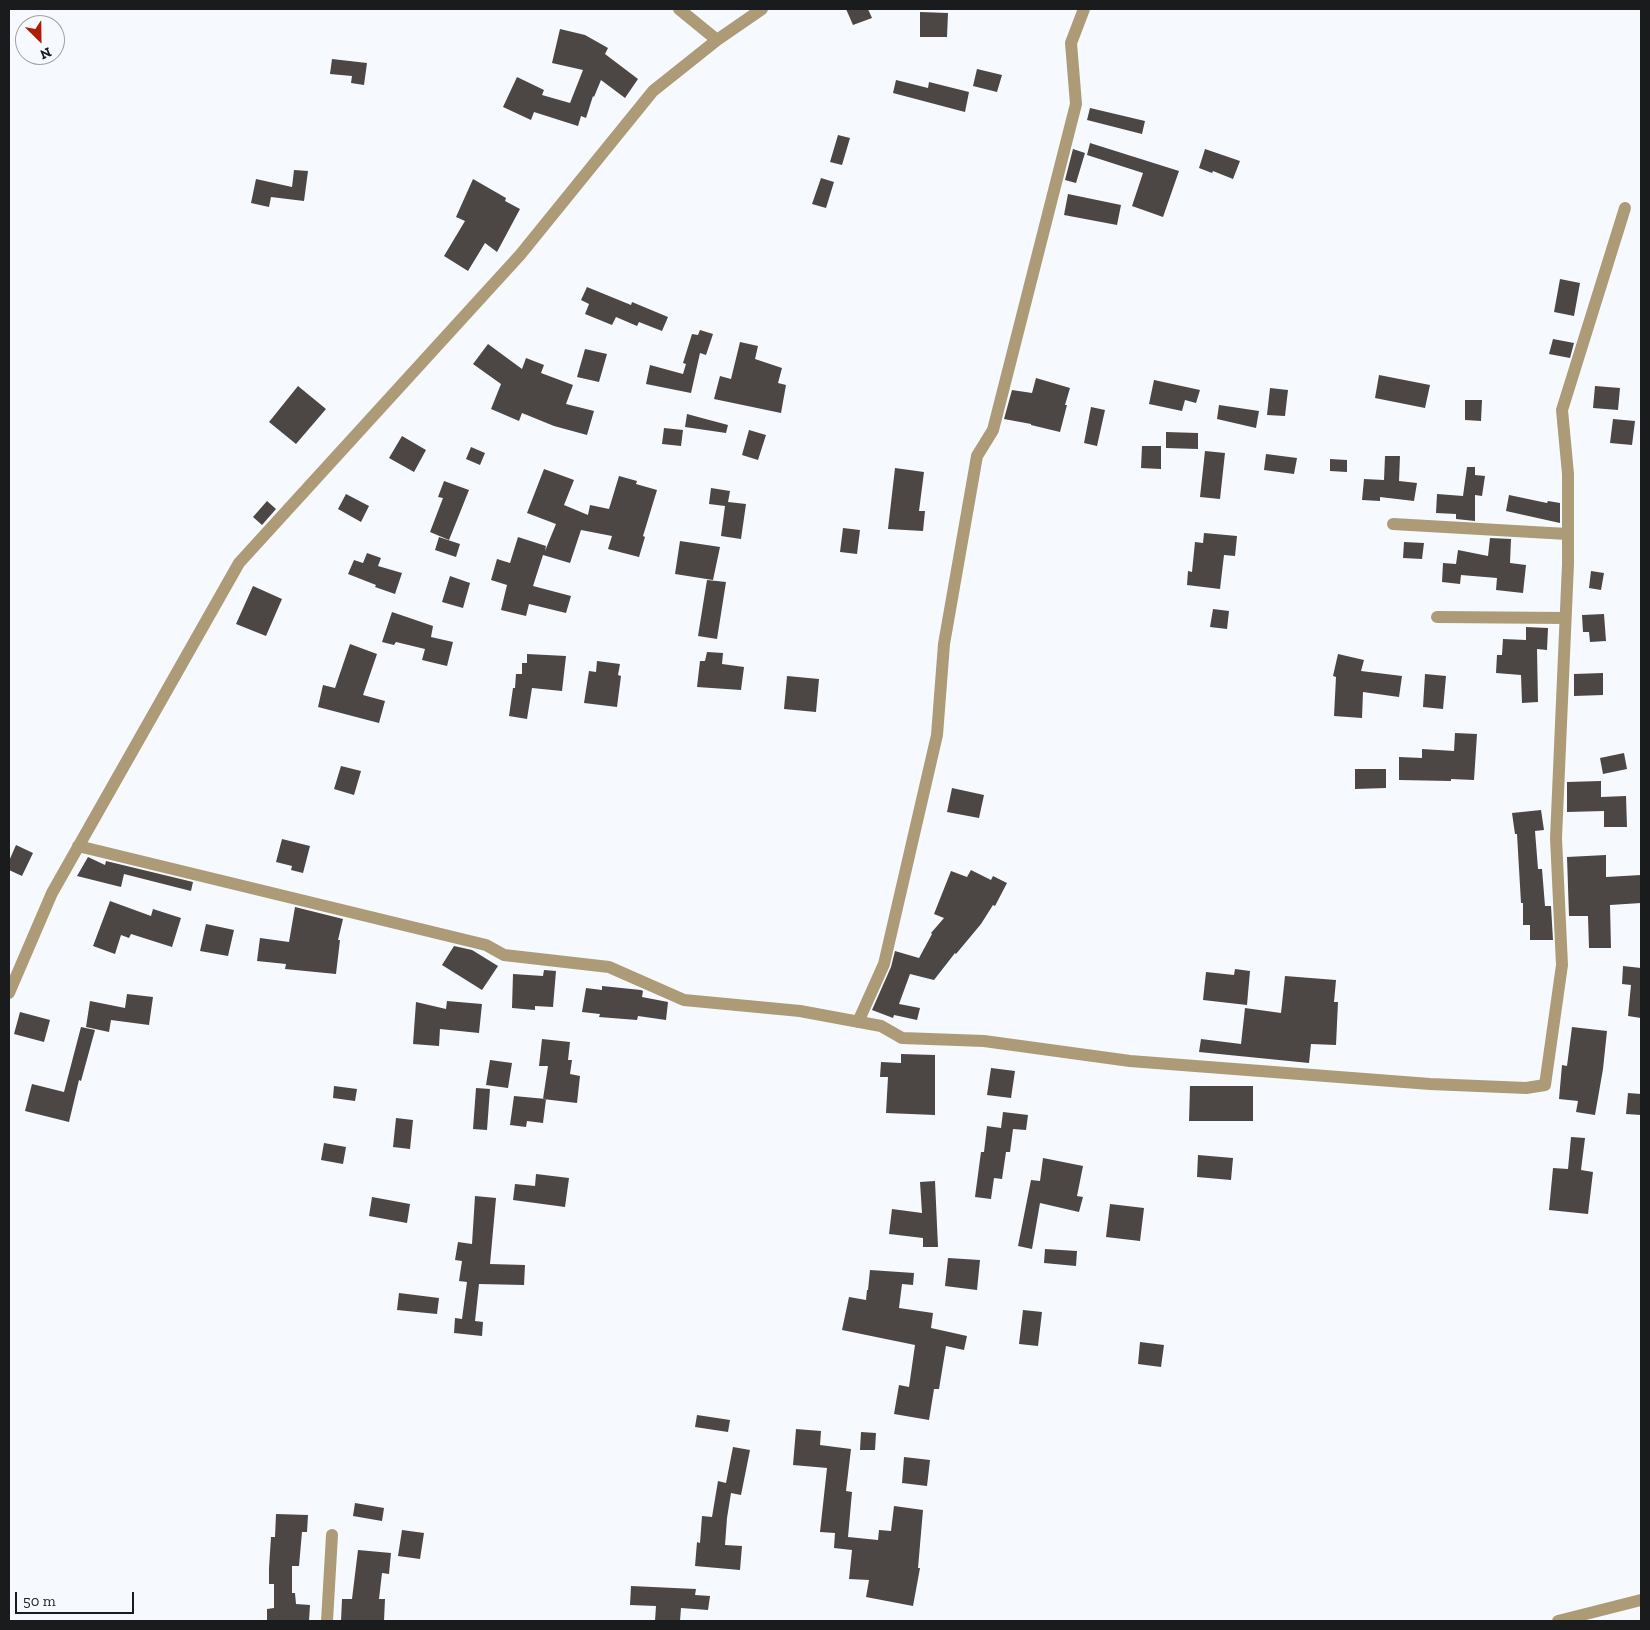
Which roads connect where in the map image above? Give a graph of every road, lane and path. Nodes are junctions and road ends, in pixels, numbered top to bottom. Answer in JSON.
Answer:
{"nodes":[{"id":1,"x":679,"y":9,"type":"edge"},
{"id":2,"x":762,"y":9,"type":"edge"},
{"id":3,"x":1084,"y":9,"type":"edge"},
{"id":4,"x":717,"y":40,"type":"junction"},
{"id":5,"x":1625,"y":208,"type":"dead end"},
{"id":6,"x":1393,"y":524,"type":"dead end"},
{"id":7,"x":1566,"y":534,"type":"junction"},
{"id":8,"x":1437,"y":617,"type":"dead end"},
{"id":9,"x":1565,"y":618,"type":"junction"},
{"id":10,"x":78,"y":846,"type":"junction"},
{"id":11,"x":9,"y":993,"type":"edge"},
{"id":12,"x":858,"y":1022,"type":"junction"},
{"id":13,"x":332,"y":1535,"type":"dead end"},
{"id":14,"x":1641,"y":1600,"type":"edge"},
{"id":15,"x":327,"y":1621,"type":"edge"},
{"id":16,"x":1558,"y":1621,"type":"edge"}],
"edges":[{"from":1,"to":4,"type":"street"},
{"from":2,"to":4,"type":"street"},
{"from":3,"to":12,"type":"street"},
{"from":4,"to":10,"type":"street"},
{"from":5,"to":7,"type":"street"},
{"from":6,"to":7,"type":"street"},
{"from":7,"to":9,"type":"street"},
{"from":8,"to":9,"type":"street"},
{"from":9,"to":12,"type":"street"},
{"from":10,"to":11,"type":"street"},
{"from":10,"to":12,"type":"street"},
{"from":13,"to":15,"type":"street"},
{"from":14,"to":16,"type":"street"}]}
